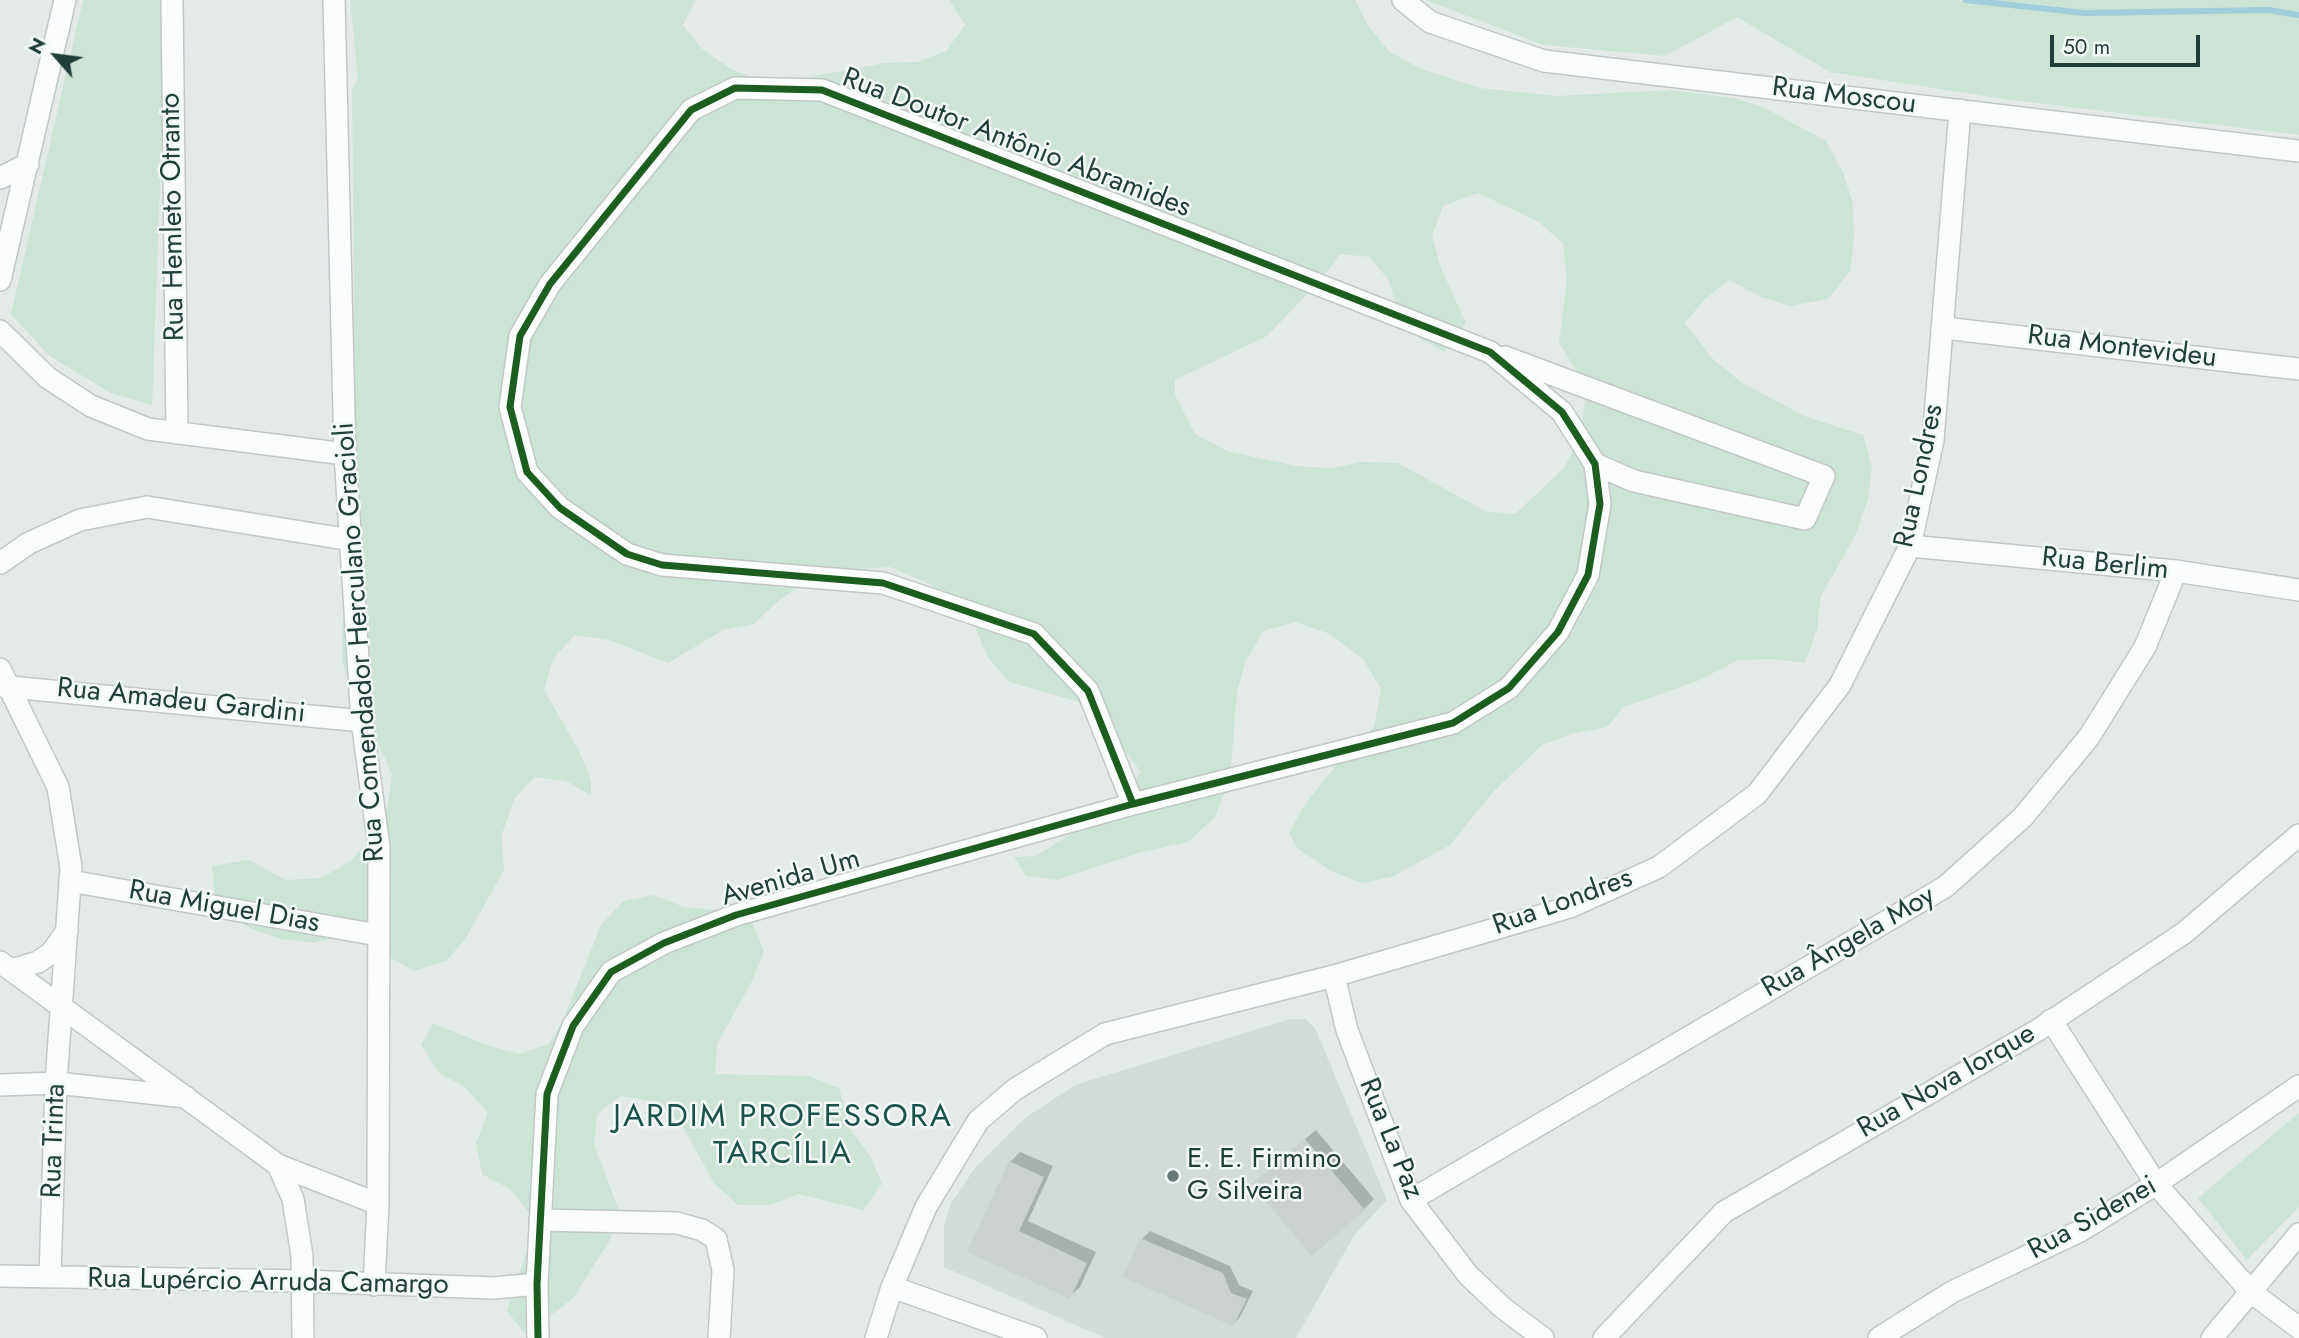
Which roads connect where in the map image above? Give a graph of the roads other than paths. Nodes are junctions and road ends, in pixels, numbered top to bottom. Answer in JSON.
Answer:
{"nodes":[{"id":1,"x":65,"y":0,"type":"edge"},
{"id":2,"x":172,"y":0,"type":"edge"},
{"id":3,"x":334,"y":0,"type":"edge"},
{"id":4,"x":1403,"y":0,"type":"edge"},
{"id":5,"x":1960,"y":110,"type":"junction"},
{"id":6,"x":2299,"y":151,"type":"edge"},
{"id":7,"x":28,"y":164,"type":"junction"},
{"id":8,"x":0,"y":178,"type":"edge"},
{"id":9,"x":0,"y":280,"type":"edge"},
{"id":10,"x":1944,"y":328,"type":"junction"},
{"id":11,"x":0,"y":331,"type":"edge"},
{"id":12,"x":1490,"y":352,"type":"junction"},
{"id":13,"x":2299,"y":369,"type":"edge"},
{"id":14,"x":177,"y":433,"type":"junction"},
{"id":15,"x":345,"y":454,"type":"junction"},
{"id":16,"x":1595,"y":464,"type":"junction"},
{"id":17,"x":351,"y":540,"type":"junction"},
{"id":18,"x":1910,"y":546,"type":"junction"},
{"id":19,"x":0,"y":562,"type":"edge"},
{"id":20,"x":2175,"y":571,"type":"junction"},
{"id":21,"x":2299,"y":590,"type":"edge"},
{"id":22,"x":3,"y":680,"type":"edge"},
{"id":23,"x":362,"y":721,"type":"junction"},
{"id":24,"x":1238,"y":777,"type":"joint"},
{"id":25,"x":1133,"y":804,"type":"junction"},
{"id":26,"x":2299,"y":835,"type":"edge"},
{"id":27,"x":70,"y":881,"type":"junction"},
{"id":28,"x":67,"y":931,"type":"junction"},
{"id":29,"x":378,"y":935,"type":"junction"},
{"id":30,"x":6,"y":966,"type":"edge"},
{"id":31,"x":1334,"y":976,"type":"junction"},
{"id":32,"x":61,"y":1006,"type":"junction"},
{"id":33,"x":2051,"y":1020,"type":"junction"},
{"id":34,"x":56,"y":1083,"type":"junction"},
{"id":35,"x":0,"y":1085,"type":"edge"},
{"id":36,"x":2299,"y":1086,"type":"edge"},
{"id":37,"x":188,"y":1097,"type":"junction"},
{"id":38,"x":278,"y":1165,"type":"junction"},
{"id":39,"x":2156,"y":1185,"type":"junction"},
{"id":40,"x":1411,"y":1200,"type":"junction"},
{"id":41,"x":378,"y":1204,"type":"junction"},
{"id":42,"x":540,"y":1220,"type":"junction"},
{"id":43,"x":2299,"y":1234,"type":"edge"},
{"id":44,"x":0,"y":1276,"type":"edge"},
{"id":45,"x":50,"y":1277,"type":"junction"},
{"id":46,"x":303,"y":1281,"type":"junction"},
{"id":47,"x":537,"y":1284,"type":"junction"},
{"id":48,"x":374,"y":1285,"type":"junction"},
{"id":49,"x":892,"y":1287,"type":"junction"},
{"id":50,"x":2251,"y":1292,"type":"junction"},
{"id":51,"x":2299,"y":1328,"type":"edge"},
{"id":52,"x":303,"y":1338,"type":"edge"},
{"id":53,"x":538,"y":1338,"type":"edge"},
{"id":54,"x":719,"y":1338,"type":"edge"},
{"id":55,"x":876,"y":1338,"type":"edge"},
{"id":56,"x":1037,"y":1338,"type":"edge"},
{"id":57,"x":1543,"y":1338,"type":"edge"},
{"id":58,"x":1604,"y":1338,"type":"edge"},
{"id":59,"x":1879,"y":1338,"type":"edge"},
{"id":60,"x":2213,"y":1338,"type":"edge"}],
"edges":[{"from":1,"to":7,"type":"street"},
{"from":2,"to":14,"type":"street","name":"Rua Hemleto Otranto"},
{"from":3,"to":15,"type":"street","name":"Rua Comendador Herculano Gracioli"},
{"from":4,"to":5,"type":"street","name":"Rua Moscou"},
{"from":5,"to":6,"type":"street","name":"Rua Moscou"},
{"from":5,"to":10,"type":"street","name":"Rua Londres"},
{"from":7,"to":8,"type":"street"},
{"from":7,"to":9,"type":"street"},
{"from":10,"to":13,"type":"street","name":"Rua Montevideu"},
{"from":10,"to":18,"type":"street","name":"Rua Londres"},
{"from":11,"to":14,"type":"street"},
{"from":12,"to":16,"type":"street","name":"Rua Doutor Antônio Abramides"},
{"from":12,"to":16,"type":"street","name":"Rua Doutor Antônio Abramides"},
{"from":12,"to":25,"type":"street","name":"Rua Doutor Antônio Abramides"},
{"from":14,"to":15,"type":"street"},
{"from":15,"to":17,"type":"street","name":"Rua Comendador Herculano Gracioli"},
{"from":16,"to":24,"type":"street","name":"Rua Doutor Antônio Abramides"},
{"from":17,"to":19,"type":"street"},
{"from":17,"to":23,"type":"street","name":"Rua Comendador Herculano Gracioli"},
{"from":18,"to":20,"type":"street","name":"Rua Berlim"},
{"from":18,"to":31,"type":"street","name":"Rua Londres"},
{"from":20,"to":21,"type":"street","name":"Rua Berlim"},
{"from":20,"to":40,"type":"street","name":"Rua Ângela Moy"},
{"from":22,"to":23,"type":"street","name":"Rua Amadeu Gardini"},
{"from":22,"to":27,"type":"street"},
{"from":23,"to":29,"type":"street","name":"Rua Comendador Herculano Gracioli"},
{"from":24,"to":25,"type":"street","name":"Avenida Um"},
{"from":25,"to":42,"type":"street","name":"Avenida Um"},
{"from":26,"to":33,"type":"street","name":"Rua Nova Iorque"},
{"from":27,"to":28,"type":"street"},
{"from":27,"to":29,"type":"street","name":"Rua Miguel Dias"},
{"from":28,"to":30,"type":"street"},
{"from":28,"to":32,"type":"street"},
{"from":29,"to":41,"type":"street","name":"Rua Comendador Herculano Gracioli"},
{"from":30,"to":32,"type":"street"},
{"from":31,"to":40,"type":"street","name":"Rua La Paz"},
{"from":31,"to":49,"type":"street","name":"Rua Londres"},
{"from":32,"to":34,"type":"street","name":"Rua Trinta"},
{"from":32,"to":37,"type":"street"},
{"from":33,"to":39,"type":"street"},
{"from":33,"to":58,"type":"street","name":"Rua Nova Iorque"},
{"from":34,"to":35,"type":"street"},
{"from":34,"to":37,"type":"street"},
{"from":34,"to":45,"type":"street","name":"Rua Trinta"},
{"from":36,"to":39,"type":"street","name":"Rua Sidenei"},
{"from":37,"to":38,"type":"street"},
{"from":38,"to":41,"type":"street"},
{"from":38,"to":46,"type":"street"},
{"from":39,"to":50,"type":"street"},
{"from":39,"to":59,"type":"street","name":"Rua Sidenei"},
{"from":40,"to":57,"type":"street","name":"Rua La Paz"},
{"from":41,"to":48,"type":"street","name":"Rua Comendador Herculano Gracioli"},
{"from":42,"to":47,"type":"street","name":"Avenida Um"},
{"from":42,"to":54,"type":"street"},
{"from":43,"to":50,"type":"street"},
{"from":44,"to":45,"type":"street","name":"Rua Lupércio Arruda Camargo"},
{"from":45,"to":46,"type":"street","name":"Rua Lupércio Arruda Camargo"},
{"from":46,"to":48,"type":"street","name":"Rua Lupércio Arruda Camargo"},
{"from":46,"to":52,"type":"street"},
{"from":47,"to":48,"type":"street","name":"Rua Lupércio Arruda Camargo"},
{"from":47,"to":53,"type":"street","name":"Avenida Um"},
{"from":49,"to":55,"type":"street","name":"Rua Londres"},
{"from":49,"to":56,"type":"street"},
{"from":50,"to":51,"type":"street"},
{"from":50,"to":60,"type":"street"}]}
